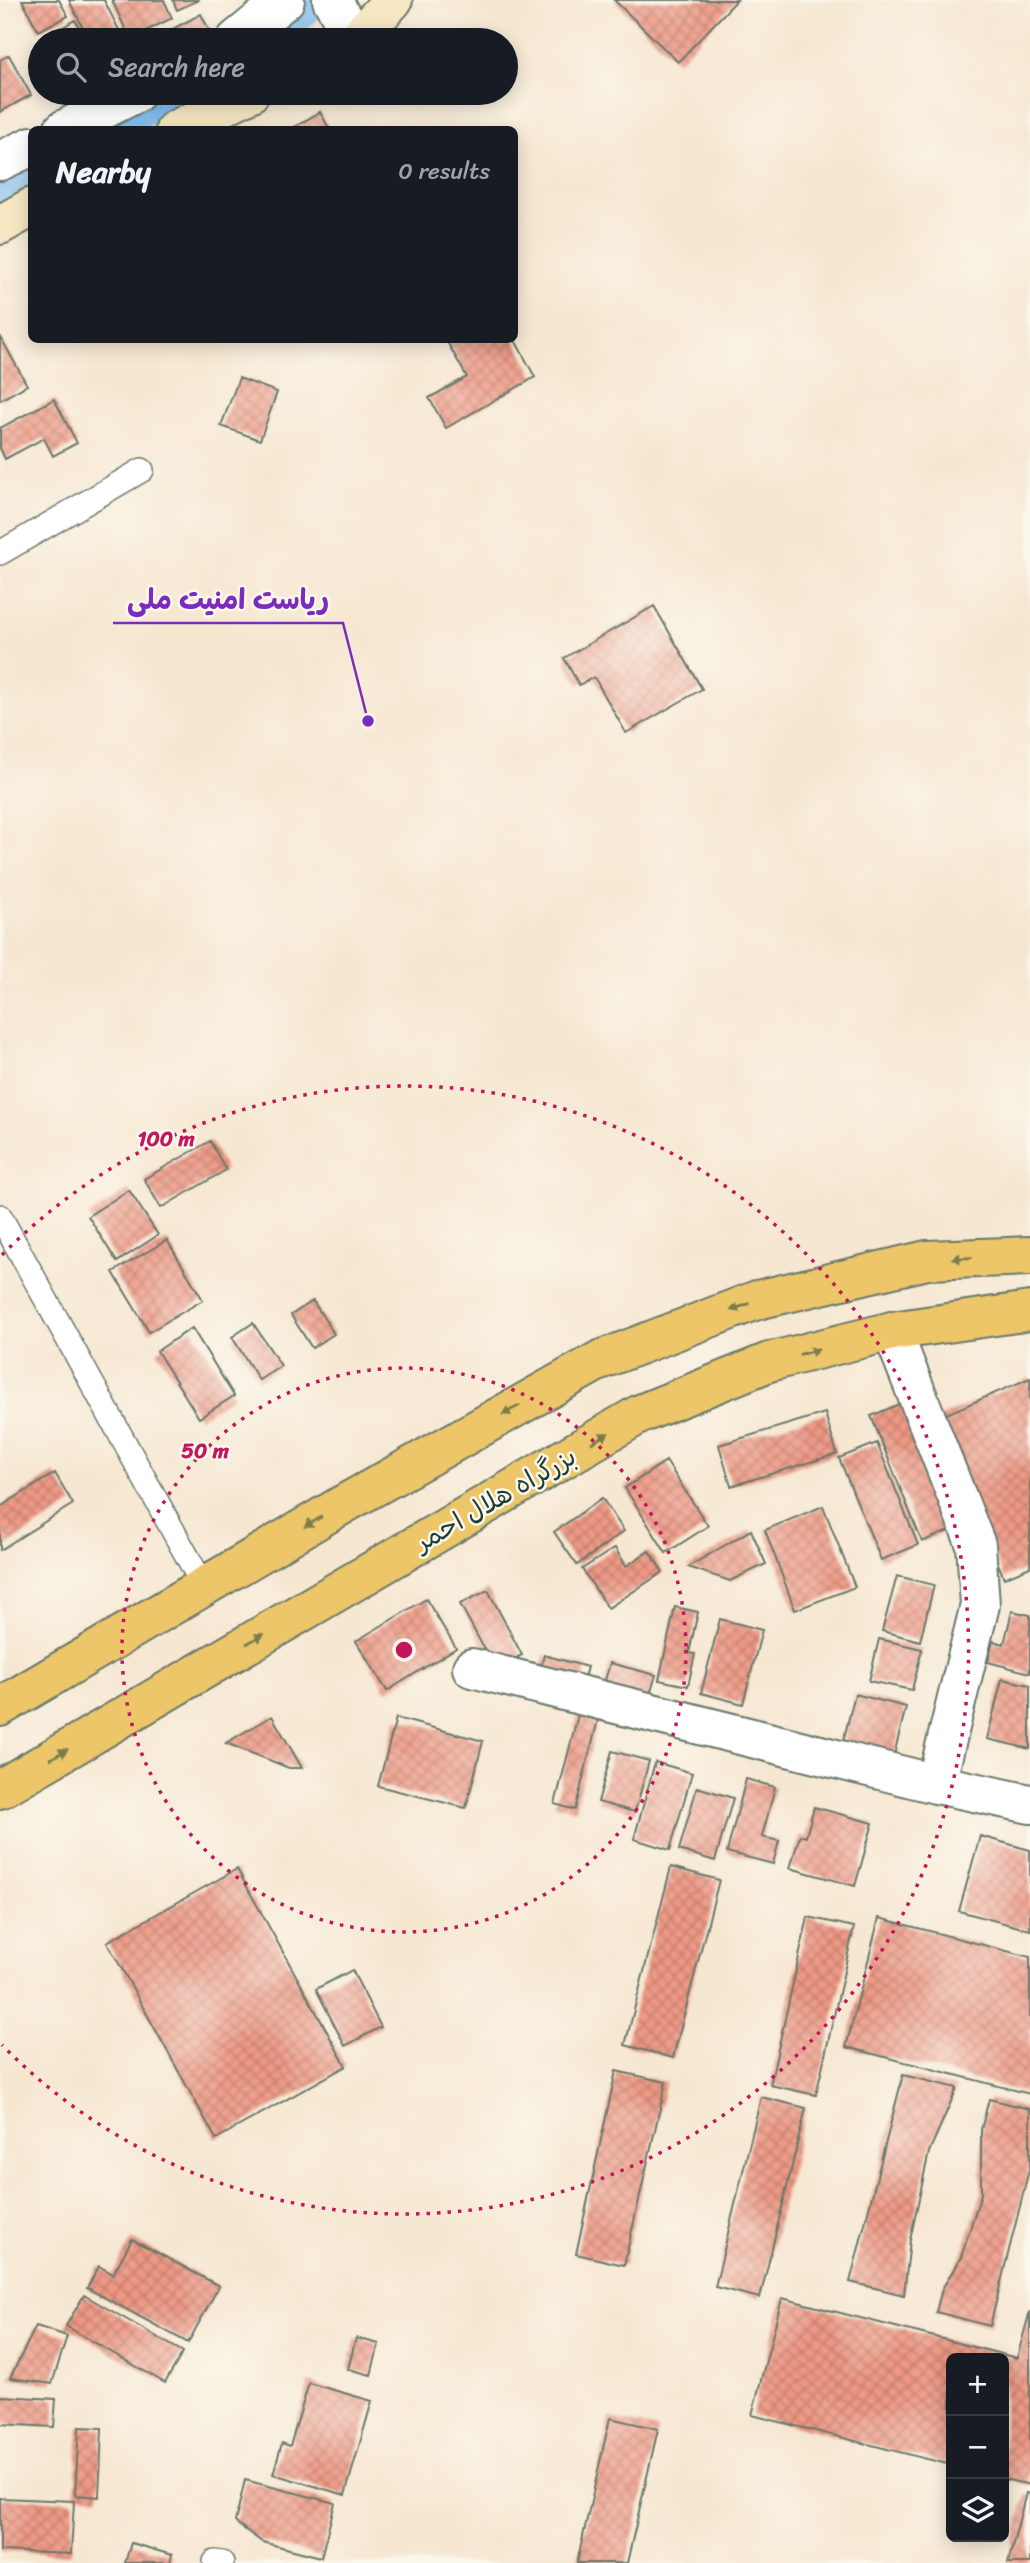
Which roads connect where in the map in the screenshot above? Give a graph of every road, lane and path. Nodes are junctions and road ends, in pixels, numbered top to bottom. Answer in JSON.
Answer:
{"nodes":[{"id":1,"x":285,"y":0,"type":"edge"},
{"id":2,"x":332,"y":0,"type":"edge"},
{"id":3,"x":393,"y":0,"type":"edge"},
{"id":4,"x":251,"y":28,"type":"edge"},
{"id":5,"x":349,"y":28,"type":"edge"},
{"id":6,"x":367,"y":28,"type":"edge"},
{"id":7,"x":112,"y":105,"type":"edge"},
{"id":8,"x":226,"y":105,"type":"edge"},
{"id":9,"x":71,"y":126,"type":"edge"},
{"id":10,"x":183,"y":126,"type":"edge"},
{"id":11,"x":28,"y":148,"type":"edge"},
{"id":12,"x":0,"y":161,"type":"edge"},
{"id":13,"x":28,"y":209,"type":"edge"},
{"id":14,"x":0,"y":225,"type":"edge"},
{"id":15,"x":142,"y":470,"type":"dead end"},
{"id":16,"x":0,"y":553,"type":"edge"},
{"id":17,"x":0,"y":1216,"type":"edge"},
{"id":18,"x":1030,"y":1255,"type":"edge"},
{"id":19,"x":1030,"y":1311,"type":"edge"},
{"id":20,"x":892,"y":1331,"type":"junction"},
{"id":21,"x":204,"y":1587,"type":"junction"},
{"id":22,"x":472,"y":1668,"type":"dead end"},
{"id":23,"x":0,"y":1707,"type":"edge"},
{"id":24,"x":936,"y":1784,"type":"junction"},
{"id":25,"x":0,"y":1789,"type":"edge"},
{"id":26,"x":1030,"y":1804,"type":"edge"}],
"edges":[{"from":1,"to":4,"type":"street"},
{"from":2,"to":5,"type":"street"},
{"from":3,"to":6,"type":"street"},
{"from":7,"to":9,"type":"street"},
{"from":8,"to":10,"type":"street"},
{"from":11,"to":12,"type":"street"},
{"from":13,"to":14,"type":"street"},
{"from":15,"to":16,"type":"lane"},
{"from":17,"to":21,"type":"lane"},
{"from":18,"to":21,"type":"highway","one_way":true},
{"from":19,"to":20,"type":"highway","name":"بزرگراه هلال احمر"},
{"from":20,"to":24,"type":"street"},
{"from":25,"to":20,"type":"highway","name":"بزرگراه هلال احمر","one_way":true},
{"from":21,"to":23,"type":"highway"},
{"from":22,"to":24,"type":"street"},
{"from":24,"to":26,"type":"street"}]}
